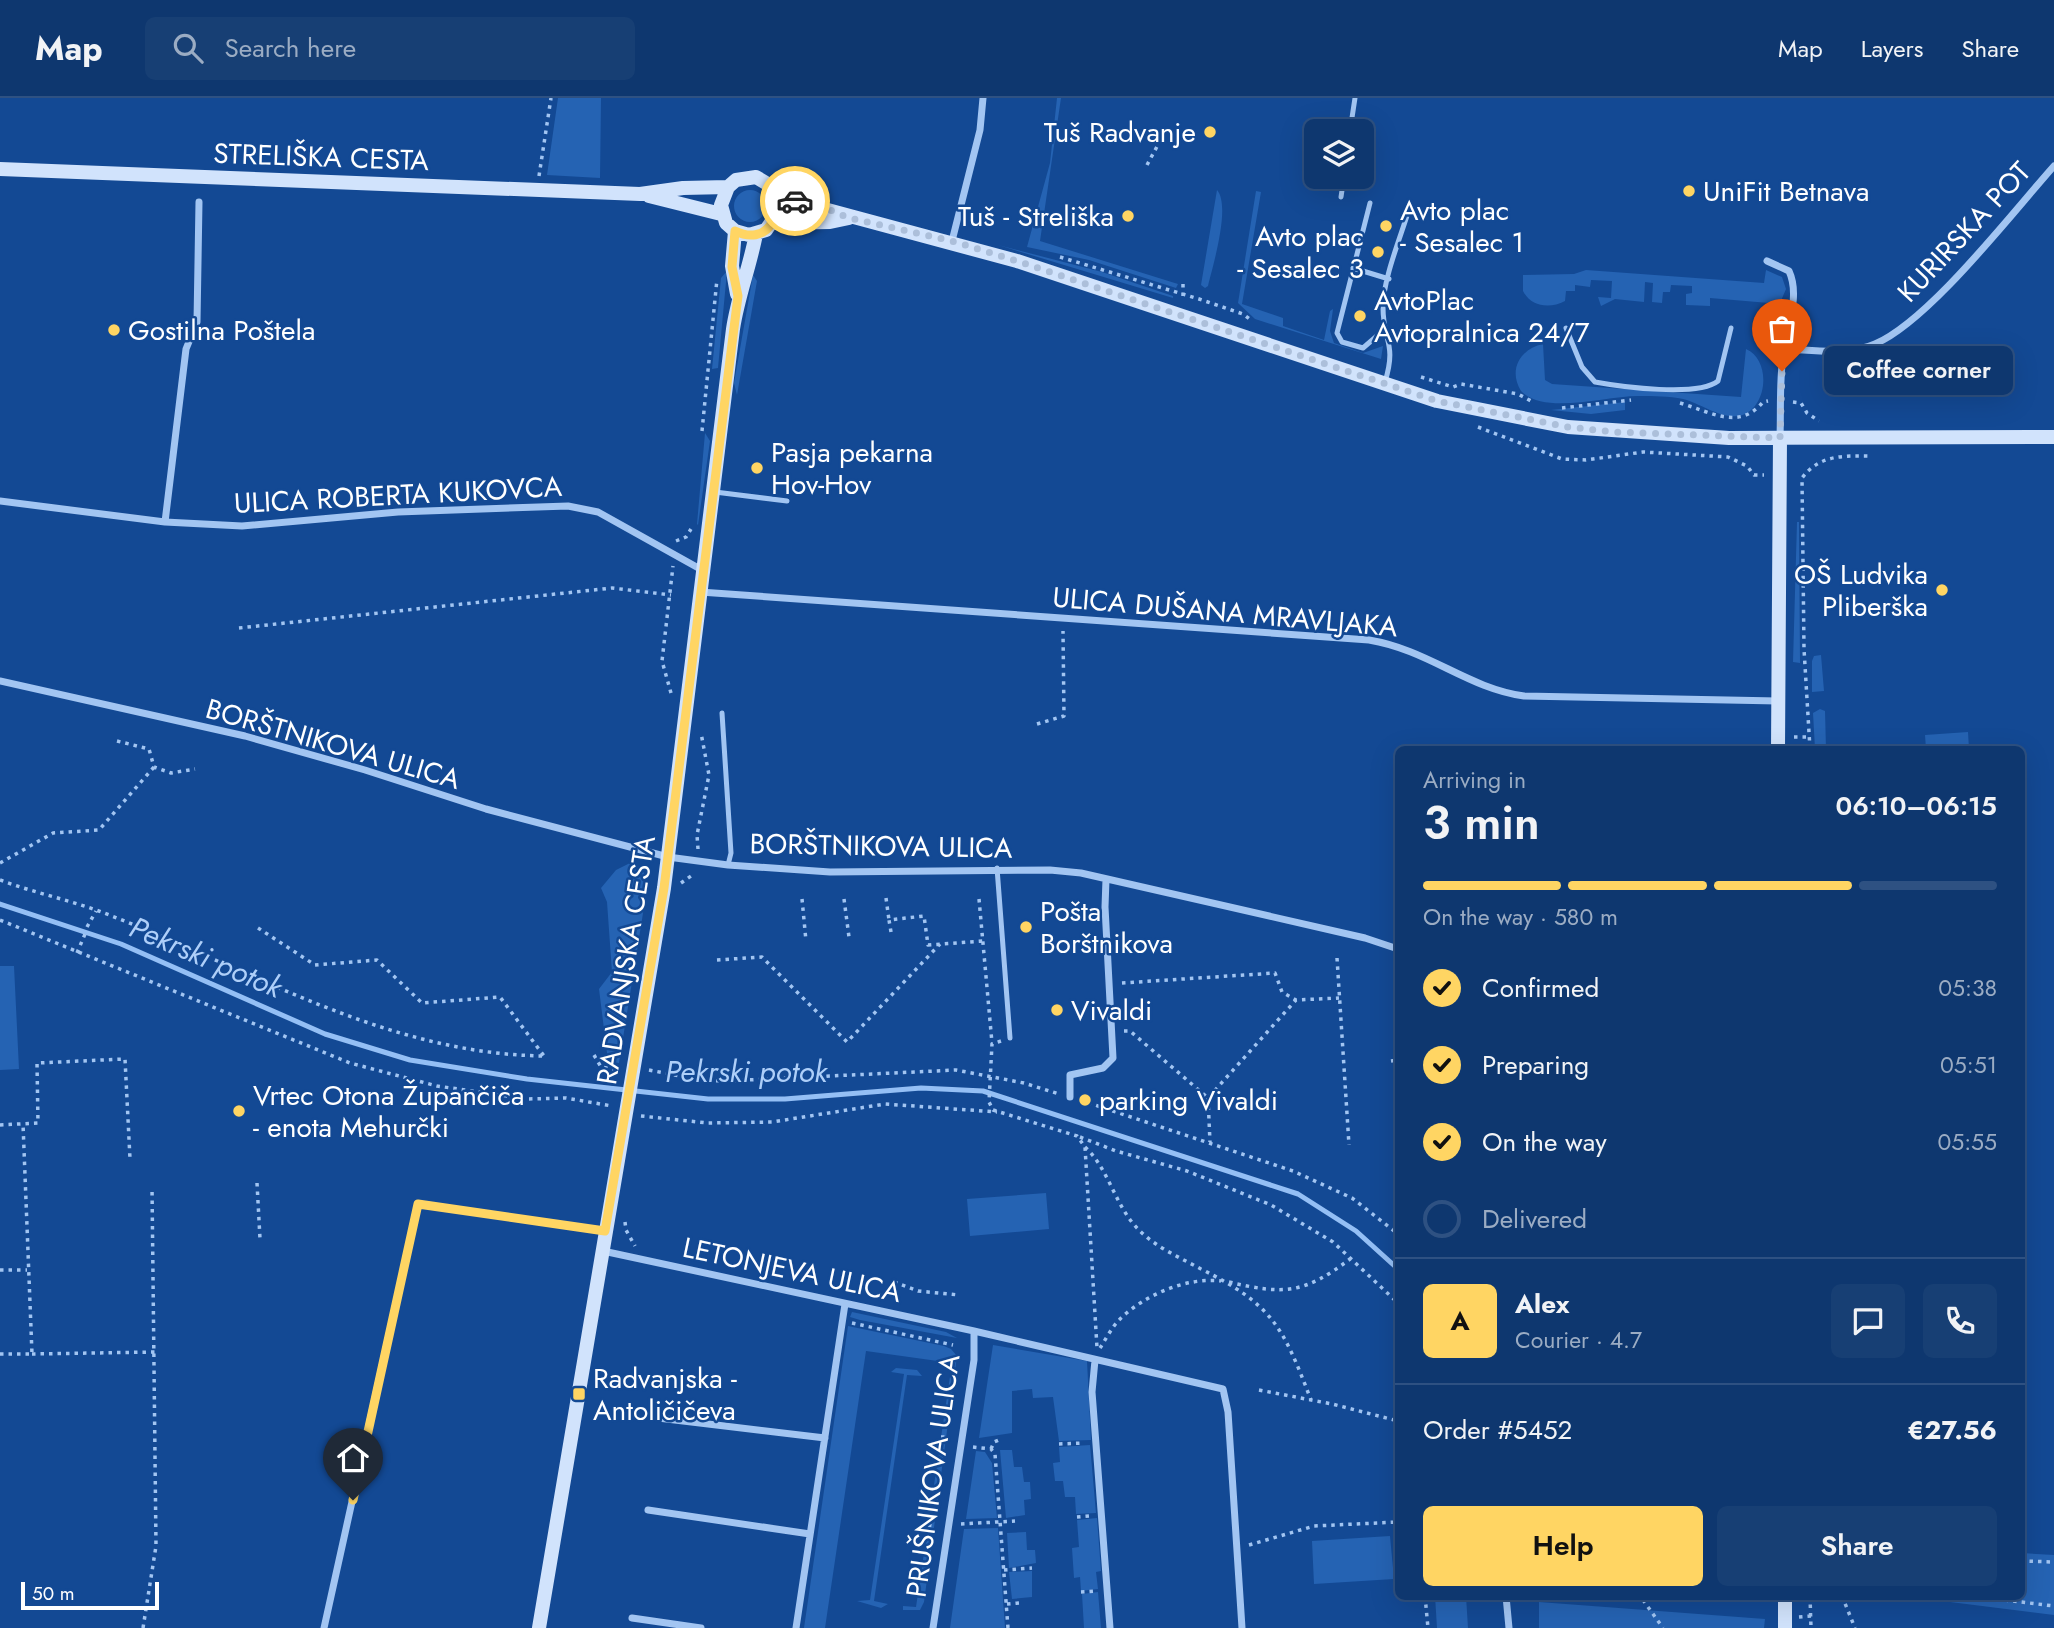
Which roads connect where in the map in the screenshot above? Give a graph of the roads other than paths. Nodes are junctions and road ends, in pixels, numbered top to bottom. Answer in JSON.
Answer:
{"nodes":[{"id":1,"x":983,"y":98,"type":"edge"},
{"id":2,"x":1355,"y":98,"type":"edge"},
{"id":3,"x":1352,"y":119,"type":"edge"},
{"id":4,"x":2054,"y":166,"type":"edge"},
{"id":5,"x":0,"y":169,"type":"edge"},
{"id":6,"x":728,"y":187,"type":"junction"},
{"id":7,"x":772,"y":189,"type":"junction"},
{"id":8,"x":1342,"y":189,"type":"edge"},
{"id":9,"x":640,"y":194,"type":"junction"},
{"id":10,"x":1341,"y":197,"type":"dead end"},
{"id":11,"x":199,"y":202,"type":"dead end"},
{"id":12,"x":1370,"y":203,"type":"dead end"},
{"id":13,"x":1410,"y":206,"type":"dead end"},
{"id":14,"x":721,"y":214,"type":"junction"},
{"id":15,"x":849,"y":218,"type":"junction"},
{"id":16,"x":773,"y":223,"type":"junction"},
{"id":17,"x":735,"y":231,"type":"junction"},
{"id":18,"x":755,"y":234,"type":"junction"},
{"id":19,"x":952,"y":241,"type":"junction"},
{"id":20,"x":1767,"y":261,"type":"dead end"},
{"id":21,"x":1353,"y":268,"type":"junction"},
{"id":22,"x":1389,"y":279,"type":"junction"},
{"id":23,"x":738,"y":296,"type":"junction"},
{"id":24,"x":1566,"y":328,"type":"dead end"},
{"id":25,"x":1731,"y":328,"type":"dead end"},
{"id":26,"x":1385,"y":329,"type":"junction"},
{"id":27,"x":1784,"y":349,"type":"junction"},
{"id":28,"x":1384,"y":383,"type":"junction"},
{"id":29,"x":2054,"y":437,"type":"edge"},
{"id":30,"x":1780,"y":438,"type":"junction"},
{"id":31,"x":712,"y":492,"type":"junction"},
{"id":32,"x":0,"y":501,"type":"edge"},
{"id":33,"x":787,"y":501,"type":"dead end"},
{"id":34,"x":165,"y":522,"type":"junction"},
{"id":35,"x":702,"y":570,"type":"junction"},
{"id":36,"x":700,"y":592,"type":"junction"},
{"id":37,"x":0,"y":681,"type":"edge"},
{"id":38,"x":1778,"y":701,"type":"junction"},
{"id":39,"x":722,"y":713,"type":"dead end"},
{"id":40,"x":1778,"y":746,"type":"edge"},
{"id":41,"x":668,"y":857,"type":"junction"},
{"id":42,"x":729,"y":866,"type":"junction"},
{"id":43,"x":997,"y":869,"type":"junction"},
{"id":44,"x":1106,"y":879,"type":"junction"},
{"id":45,"x":1395,"y":948,"type":"edge"},
{"id":46,"x":1010,"y":1038,"type":"road end"},
{"id":47,"x":1070,"y":1097,"type":"road end"},
{"id":48,"x":605,"y":1231,"type":"junction"},
{"id":49,"x":602,"y":1251,"type":"junction"},
{"id":50,"x":845,"y":1304,"type":"junction"},
{"id":51,"x":974,"y":1331,"type":"junction"},
{"id":52,"x":1095,"y":1360,"type":"junction"},
{"id":53,"x":658,"y":1418,"type":"dead end"},
{"id":54,"x":825,"y":1438,"type":"junction"},
{"id":55,"x":648,"y":1510,"type":"dead end"},
{"id":56,"x":810,"y":1534,"type":"junction"},
{"id":57,"x":1506,"y":1600,"type":"edge"},
{"id":58,"x":1785,"y":1600,"type":"edge"},
{"id":59,"x":632,"y":1618,"type":"dead end"},
{"id":60,"x":324,"y":1628,"type":"edge"},
{"id":61,"x":540,"y":1628,"type":"edge"},
{"id":62,"x":701,"y":1628,"type":"edge"},
{"id":63,"x":796,"y":1628,"type":"edge"},
{"id":64,"x":933,"y":1628,"type":"edge"},
{"id":65,"x":1110,"y":1628,"type":"edge"},
{"id":66,"x":1242,"y":1628,"type":"edge"},
{"id":67,"x":1510,"y":1628,"type":"edge"},
{"id":68,"x":1785,"y":1628,"type":"edge"}],
"edges":[{"from":1,"to":19,"type":"street"},
{"from":2,"to":3,"type":"lane"},
{"from":4,"to":27,"type":"street","name":"KURIRSKA POT"},
{"from":5,"to":9,"type":"street","name":"STRELIŠKA CESTA"},
{"from":6,"to":7,"type":"street","name":"STRELIŠKA CESTA"},
{"from":6,"to":9,"type":"street","name":"STRELIŠKA CESTA"},
{"from":6,"to":14,"type":"street"},
{"from":7,"to":15,"type":"street","name":"STRELIŠKA CESTA"},
{"from":7,"to":16,"type":"street"},
{"from":8,"to":10,"type":"lane"},
{"from":9,"to":14,"type":"street","name":"STRELIŠKA CESTA"},
{"from":11,"to":34,"type":"street"},
{"from":12,"to":21,"type":"lane"},
{"from":13,"to":22,"type":"lane"},
{"from":14,"to":17,"type":"street"},
{"from":15,"to":16,"type":"street","name":"STRELIŠKA CESTA"},
{"from":15,"to":19,"type":"street","name":"STRELIŠKA CESTA"},
{"from":16,"to":18,"type":"street"},
{"from":17,"to":18,"type":"street"},
{"from":17,"to":23,"type":"street","name":"RADVANJSKA CESTA"},
{"from":18,"to":23,"type":"street","name":"RADVANJSKA CESTA"},
{"from":19,"to":28,"type":"street","name":"STRELIŠKA CESTA"},
{"from":20,"to":27,"type":"street"},
{"from":21,"to":22,"type":"lane"},
{"from":21,"to":26,"type":"lane"},
{"from":22,"to":26,"type":"lane"},
{"from":23,"to":31,"type":"street","name":"RADVANJSKA CESTA"},
{"from":24,"to":25,"type":"lane"},
{"from":26,"to":28,"type":"lane"},
{"from":27,"to":30,"type":"street"},
{"from":28,"to":30,"type":"street","name":"STRELIŠKA CESTA"},
{"from":29,"to":30,"type":"street","name":"STRELIŠKA CESTA"},
{"from":30,"to":38,"type":"street"},
{"from":31,"to":33,"type":"lane"},
{"from":31,"to":35,"type":"street","name":"RADVANJSKA CESTA"},
{"from":32,"to":34,"type":"street","name":"ULICA ROBERTA KUKOVCA"},
{"from":34,"to":35,"type":"street","name":"ULICA ROBERTA KUKOVCA"},
{"from":35,"to":36,"type":"street","name":"RADVANJSKA CESTA"},
{"from":36,"to":38,"type":"street","name":"ULICA DUŠANA MRAVLJAKA"},
{"from":36,"to":41,"type":"street","name":"RADVANJSKA CESTA"},
{"from":37,"to":41,"type":"street","name":"BORŠTNIKOVA ULICA"},
{"from":38,"to":40,"type":"street"},
{"from":39,"to":42,"type":"lane"},
{"from":41,"to":42,"type":"street","name":"BORŠTNIKOVA ULICA"},
{"from":41,"to":48,"type":"street","name":"RADVANJSKA CESTA"},
{"from":42,"to":43,"type":"street","name":"BORŠTNIKOVA ULICA"},
{"from":43,"to":44,"type":"street","name":"BORŠTNIKOVA ULICA"},
{"from":43,"to":46,"type":"lane"},
{"from":44,"to":45,"type":"street","name":"BORŠTNIKOVA ULICA"},
{"from":44,"to":47,"type":"street"},
{"from":48,"to":49,"type":"street","name":"RADVANJSKA CESTA"},
{"from":48,"to":60,"type":"street"},
{"from":49,"to":50,"type":"street","name":"LETONJEVA ULICA"},
{"from":49,"to":61,"type":"street","name":"RADVANJSKA CESTA"},
{"from":50,"to":51,"type":"street","name":"LETONJEVA ULICA"},
{"from":50,"to":54,"type":"street"},
{"from":51,"to":52,"type":"street","name":"LETONJEVA ULICA"},
{"from":51,"to":64,"type":"street","name":"PRUŠNIKOVA ULICA"},
{"from":52,"to":65,"type":"street"},
{"from":52,"to":66,"type":"street","name":"LETONJEVA ULICA"},
{"from":53,"to":54,"type":"street"},
{"from":54,"to":56,"type":"street"},
{"from":55,"to":56,"type":"street"},
{"from":56,"to":63,"type":"street"},
{"from":57,"to":67,"type":"street"},
{"from":58,"to":68,"type":"street"},
{"from":59,"to":62,"type":"street"}]}
